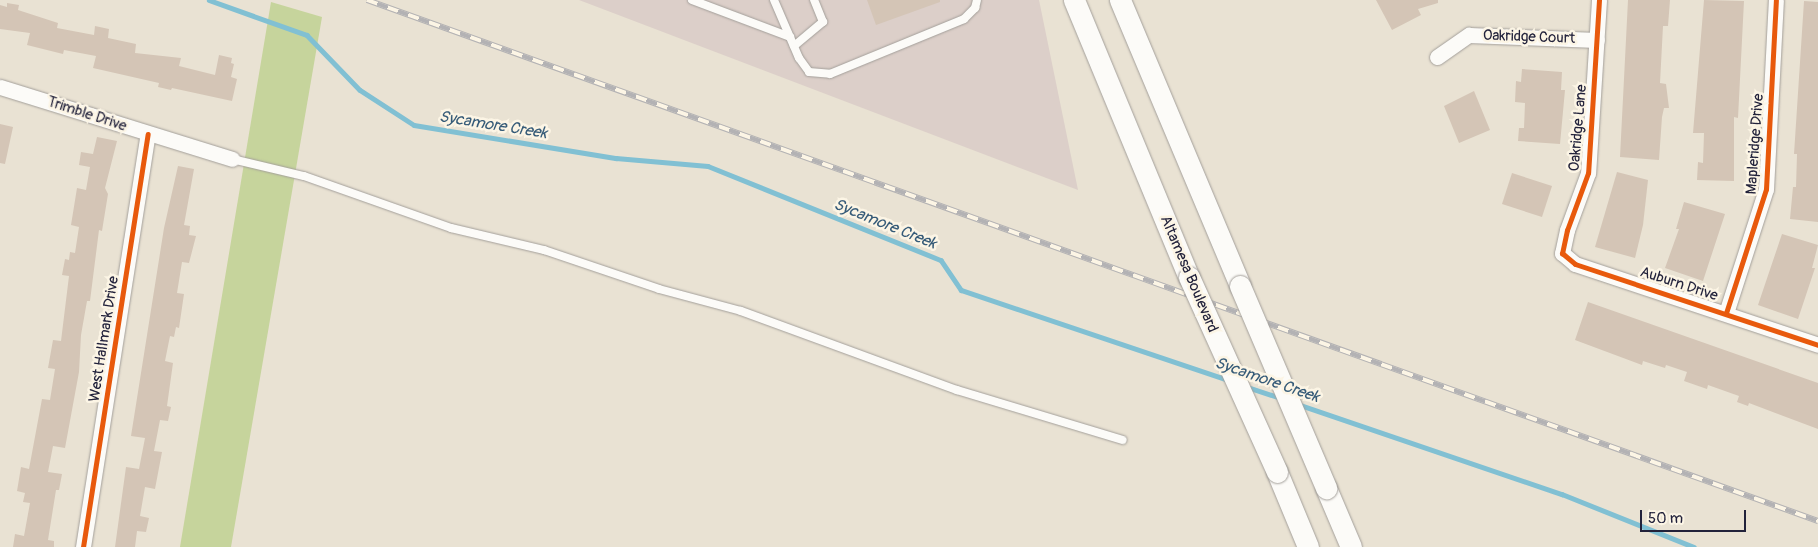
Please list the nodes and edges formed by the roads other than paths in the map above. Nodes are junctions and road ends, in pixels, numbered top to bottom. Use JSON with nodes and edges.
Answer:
{"nodes":[{"id":1,"x":692,"y":0,"type":"edge"},
{"id":2,"x":774,"y":0,"type":"edge"},
{"id":3,"x":814,"y":0,"type":"edge"},
{"id":4,"x":977,"y":0,"type":"edge"},
{"id":5,"x":1074,"y":0,"type":"edge"},
{"id":6,"x":1120,"y":0,"type":"edge"},
{"id":7,"x":1599,"y":0,"type":"edge"},
{"id":8,"x":1776,"y":0,"type":"edge"},
{"id":9,"x":790,"y":37,"type":"junction"},
{"id":10,"x":1597,"y":40,"type":"junction"},
{"id":11,"x":794,"y":46,"type":"junction"},
{"id":12,"x":1437,"y":57,"type":"dead end"},
{"id":13,"x":0,"y":87,"type":"edge"},
{"id":14,"x":148,"y":134,"type":"junction"},
{"id":15,"x":232,"y":159,"type":"joint"},
{"id":16,"x":1562,"y":253,"type":"joint"},
{"id":17,"x":1726,"y":313,"type":"junction"},
{"id":18,"x":1818,"y":345,"type":"edge"},
{"id":19,"x":1123,"y":440,"type":"dead end"},
{"id":20,"x":83,"y":547,"type":"edge"},
{"id":21,"x":1308,"y":547,"type":"edge"},
{"id":22,"x":1351,"y":547,"type":"edge"}],
"edges":[{"from":1,"to":9,"type":"lane"},
{"from":2,"to":9,"type":"lane"},
{"from":3,"to":11,"type":"lane"},
{"from":4,"to":11,"type":"lane"},
{"from":5,"to":21,"type":"main road","name":"Altamesa Boulevard","bridge":true},
{"from":6,"to":22,"type":"main road","bridge":true},
{"from":7,"to":10,"type":"street","name":"Oakridge Lane"},
{"from":8,"to":17,"type":"street","name":"Mapleridge Drive"},
{"from":9,"to":11,"type":"lane"},
{"from":10,"to":12,"type":"street","name":"Oakridge Court"},
{"from":10,"to":16,"type":"street","name":"Oakridge Lane"},
{"from":13,"to":14,"type":"street","name":"Trimble Drive"},
{"from":14,"to":15,"type":"street","name":"Trimble Drive"},
{"from":14,"to":20,"type":"street","name":"West Hallmark Drive"},
{"from":15,"to":19,"type":"lane"},
{"from":16,"to":17,"type":"street","name":"Auburn Drive"},
{"from":17,"to":18,"type":"street","name":"Auburn Drive"}]}
